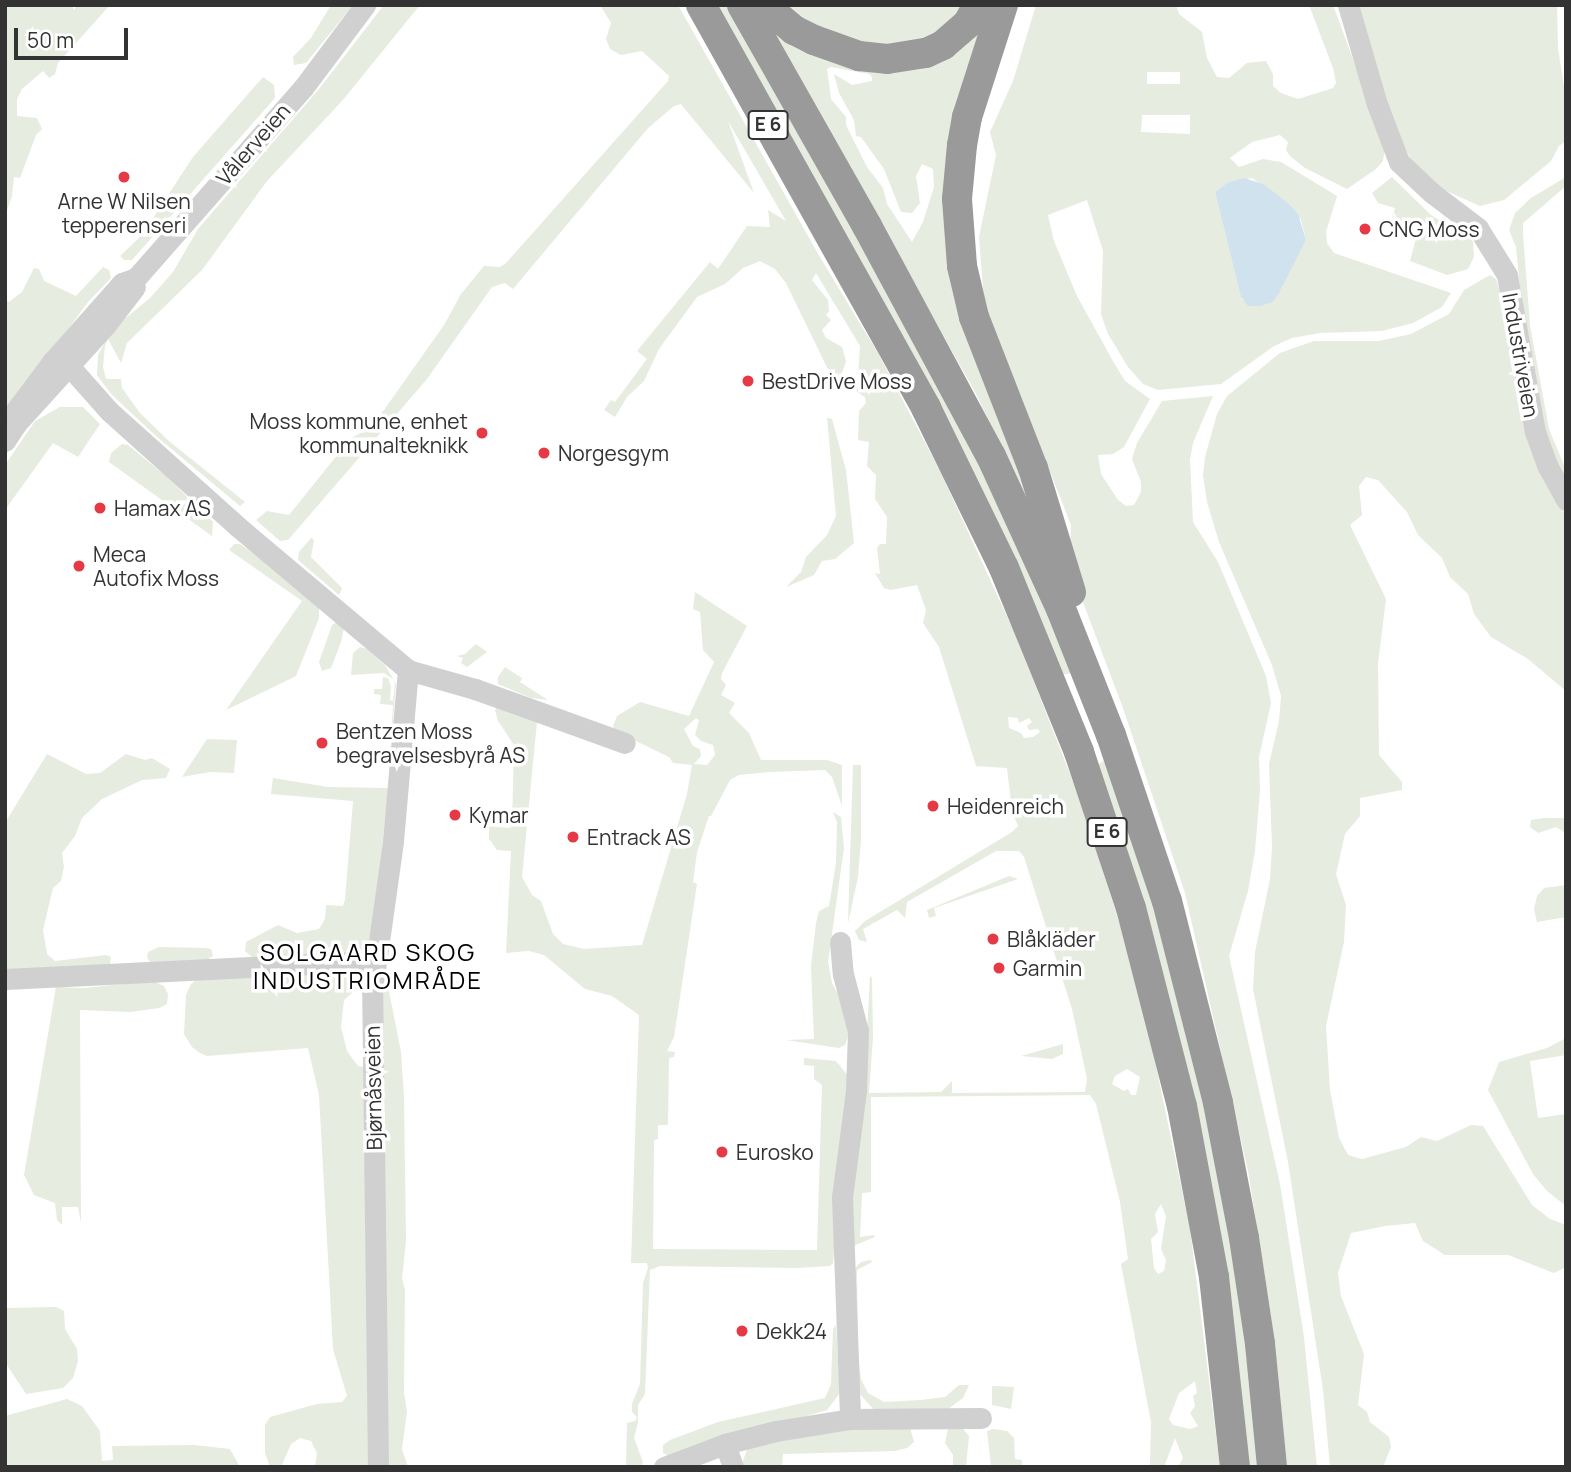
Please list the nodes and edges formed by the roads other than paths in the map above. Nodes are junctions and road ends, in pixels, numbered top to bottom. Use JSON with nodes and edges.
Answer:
{"nodes":[{"id":1,"x":365,"y":5,"type":"edge"},
{"id":2,"x":701,"y":5,"type":"edge"},
{"id":3,"x":742,"y":5,"type":"edge"},
{"id":4,"x":764,"y":5,"type":"edge"},
{"id":5,"x":978,"y":5,"type":"edge"},
{"id":6,"x":1003,"y":5,"type":"edge"},
{"id":7,"x":1349,"y":5,"type":"edge"},
{"id":8,"x":60,"y":369,"type":"junction"},
{"id":9,"x":11,"y":433,"type":"edge"},
{"id":10,"x":1566,"y":500,"type":"edge"},
{"id":11,"x":408,"y":670,"type":"junction"},
{"id":12,"x":1090,"y":678,"type":"junction"},
{"id":13,"x":625,"y":743,"type":"dead end"},
{"id":14,"x":840,"y":942,"type":"dead end"},
{"id":15,"x":375,"y":961,"type":"junction"},
{"id":16,"x":5,"y":979,"type":"edge"},
{"id":17,"x":981,"y":1418,"type":"dead end"},
{"id":18,"x":850,"y":1419,"type":"junction"},
{"id":19,"x":725,"y":1444,"type":"junction"},
{"id":20,"x":378,"y":1467,"type":"edge"},
{"id":21,"x":664,"y":1467,"type":"edge"},
{"id":22,"x":733,"y":1467,"type":"edge"},
{"id":23,"x":1235,"y":1467,"type":"edge"},
{"id":24,"x":1272,"y":1467,"type":"edge"}],
"edges":[{"from":1,"to":8,"type":"street","name":"Vålerveien"},
{"from":2,"to":23,"type":"highway","number":"E 6"},
{"from":3,"to":12,"type":"highway","number":"E 6"},
{"from":4,"to":5,"type":"highway"},
{"from":6,"to":12,"type":"highway","number":"E 6"},
{"from":7,"to":10,"type":"street","name":"Industriveien"},
{"from":8,"to":9,"type":"street","name":"Vålerveien"},
{"from":8,"to":11,"type":"street"},
{"from":11,"to":13,"type":"street"},
{"from":11,"to":15,"type":"street","name":"Bjørnåsveien"},
{"from":12,"to":24,"type":"highway","number":"E 6"},
{"from":14,"to":18,"type":"street"},
{"from":15,"to":16,"type":"street"},
{"from":15,"to":20,"type":"street","name":"Bjørnåsveien"},
{"from":17,"to":18,"type":"street"},
{"from":18,"to":19,"type":"street"},
{"from":19,"to":21,"type":"street"},
{"from":19,"to":22,"type":"street"}]}
